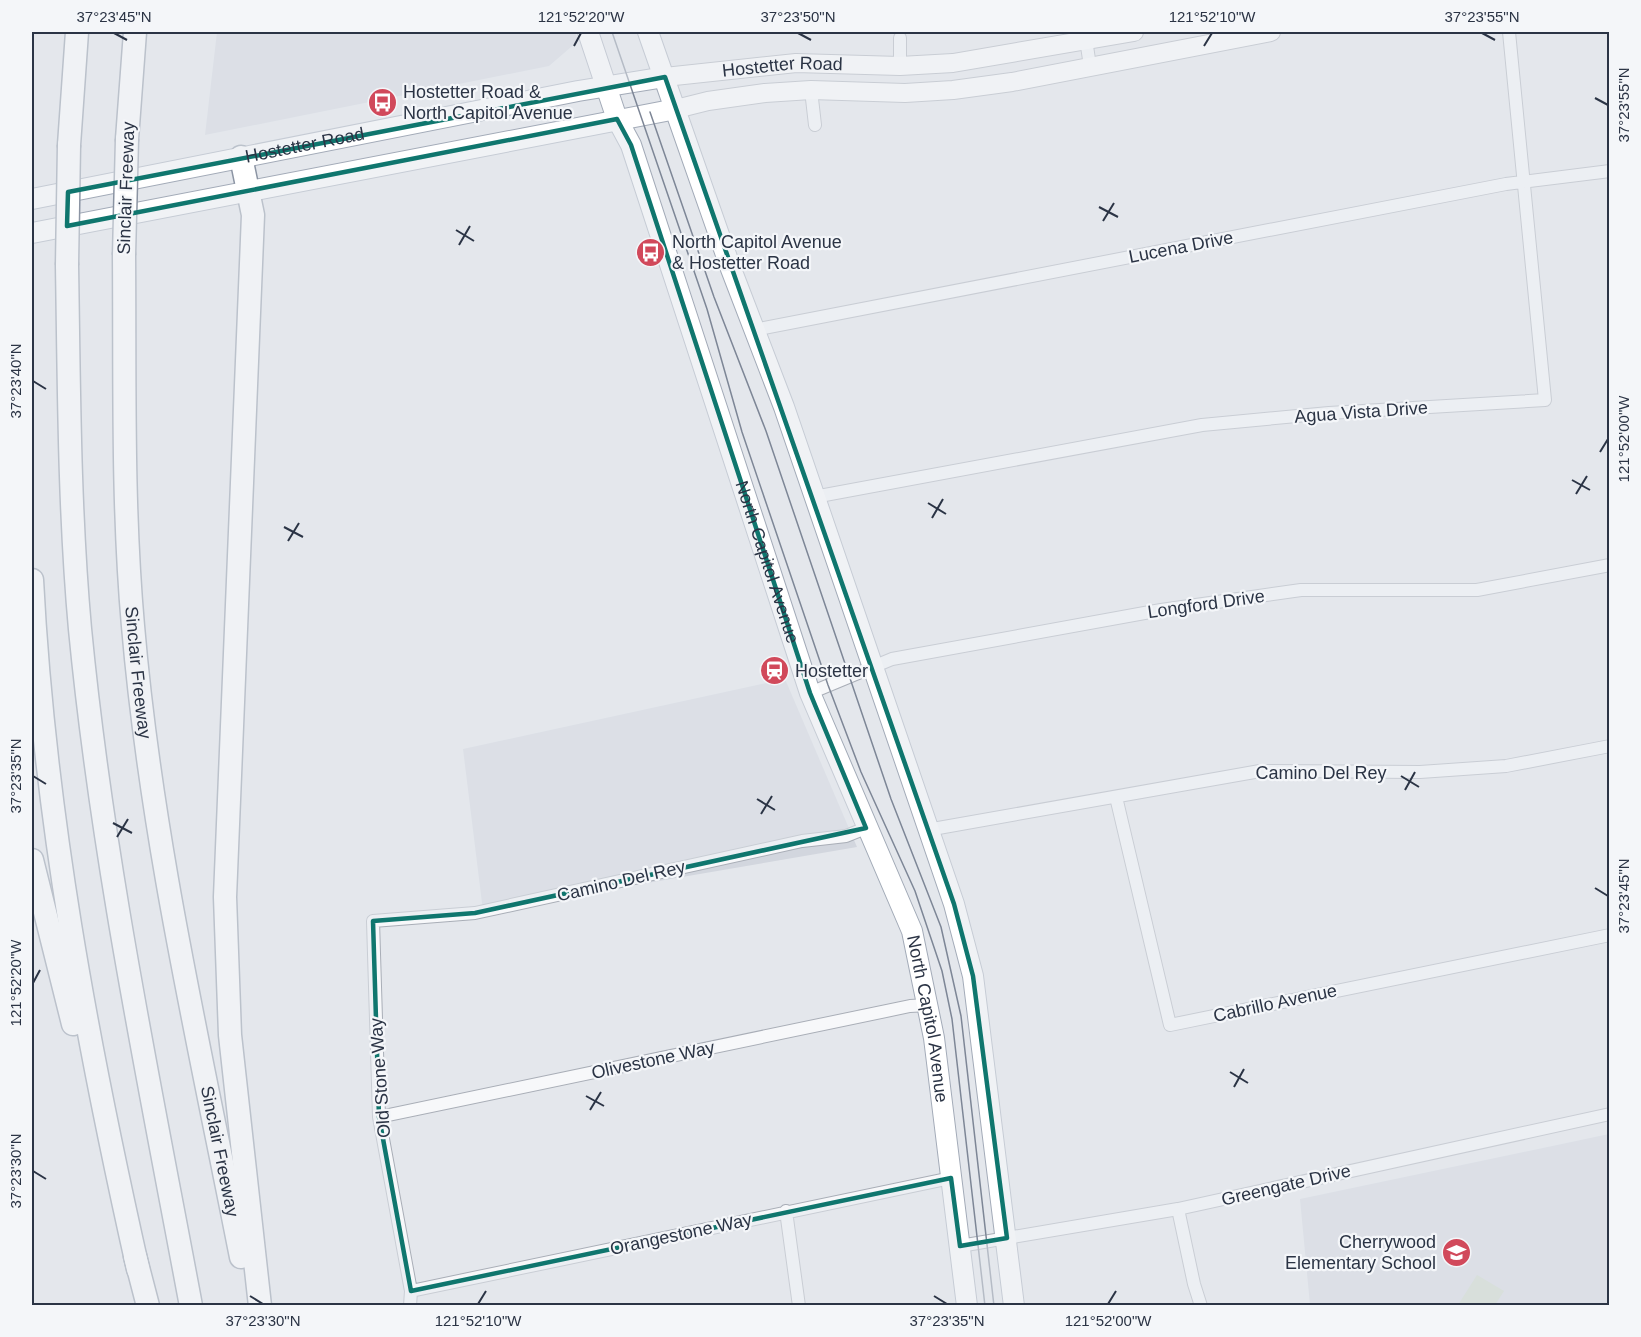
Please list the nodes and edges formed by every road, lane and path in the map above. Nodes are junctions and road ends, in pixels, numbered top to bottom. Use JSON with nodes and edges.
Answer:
{"nodes":[{"id":1,"x":77,"y":32,"type":"edge"},
{"id":2,"x":135,"y":32,"type":"edge"},
{"id":3,"x":588,"y":32,"type":"edge"},
{"id":4,"x":648,"y":32,"type":"edge"},
{"id":5,"x":1134,"y":32,"type":"edge"},
{"id":6,"x":1271,"y":32,"type":"edge"},
{"id":7,"x":1509,"y":32,"type":"edge"},
{"id":8,"x":1085,"y":36,"type":"edge"},
{"id":9,"x":900,"y":38,"type":"dead end"},
{"id":10,"x":900,"y":66,"type":"junction"},
{"id":11,"x":1090,"y":66,"type":"junction"},
{"id":12,"x":665,"y":76,"type":"junction"},
{"id":13,"x":607,"y":86,"type":"junction"},
{"id":14,"x":811,"y":90,"type":"junction"},
{"id":15,"x":676,"y":109,"type":"junction"},
{"id":16,"x":617,"y":119,"type":"junction"},
{"id":17,"x":815,"y":125,"type":"dead end"},
{"id":18,"x":241,"y":157,"type":"junction"},
{"id":19,"x":1610,"y":171,"type":"edge"},
{"id":20,"x":1525,"y":180,"type":"junction"},
{"id":21,"x":250,"y":190,"type":"junction"},
{"id":22,"x":32,"y":199,"type":"edge"},
{"id":23,"x":32,"y":233,"type":"edge"},
{"id":24,"x":754,"y":330,"type":"junction"},
{"id":25,"x":814,"y":497,"type":"junction"},
{"id":26,"x":1610,"y":565,"type":"edge"},
{"id":27,"x":32,"y":580,"type":"edge"},
{"id":28,"x":871,"y":667,"type":"junction"},
{"id":29,"x":810,"y":693,"type":"junction"},
{"id":30,"x":1610,"y":746,"type":"edge"},
{"id":31,"x":1116,"y":797,"type":"junction"},
{"id":32,"x":866,"y":828,"type":"junction"},
{"id":33,"x":927,"y":830,"type":"junction"},
{"id":34,"x":32,"y":860,"type":"edge"},
{"id":35,"x":373,"y":921,"type":"joint"},
{"id":36,"x":1610,"y":935,"type":"edge"},
{"id":37,"x":928,"y":1005,"type":"junction"},
{"id":38,"x":1610,"y":1113,"type":"edge"},
{"id":39,"x":379,"y":1117,"type":"junction"},
{"id":40,"x":951,"y":1178,"type":"junction"},
{"id":41,"x":1178,"y":1209,"type":"junction"},
{"id":42,"x":786,"y":1211,"type":"junction"},
{"id":43,"x":1007,"y":1238,"type":"junction"},
{"id":44,"x":960,"y":1246,"type":"junction"},
{"id":45,"x":138,"y":1269,"type":"junction"},
{"id":46,"x":411,"y":1291,"type":"junction"},
{"id":47,"x":148,"y":1305,"type":"edge"},
{"id":48,"x":191,"y":1305,"type":"edge"},
{"id":49,"x":250,"y":1305,"type":"edge"},
{"id":50,"x":260,"y":1305,"type":"edge"},
{"id":51,"x":410,"y":1305,"type":"edge"},
{"id":52,"x":800,"y":1305,"type":"edge"},
{"id":53,"x":966,"y":1305,"type":"edge"},
{"id":54,"x":1014,"y":1305,"type":"edge"},
{"id":55,"x":1201,"y":1305,"type":"edge"}],
"edges":[{"from":1,"to":48,"type":"highway","bridge":true},
{"from":2,"to":49,"type":"highway","name":"Sinclair Freeway","bridge":true},
{"from":3,"to":13,"type":"main road","name":"North Capitol Avenue"},
{"from":4,"to":12,"type":"main road"},
{"from":5,"to":8,"type":"main road","name":"Hostetter Road"},
{"from":6,"to":11,"type":"main road","name":"Hostetter Road"},
{"from":7,"to":20,"type":"street","name":"Agua Vista Drive"},
{"from":8,"to":10,"type":"main road","name":"Hostetter Road"},
{"from":8,"to":11,"type":"street"},
{"from":9,"to":10,"type":"street"},
{"from":10,"to":12,"type":"main road","name":"Hostetter Road"},
{"from":11,"to":14,"type":"main road","name":"Hostetter Road"},
{"from":12,"to":13,"type":"main road","name":"Hostetter Road"},
{"from":12,"to":15,"type":"main road"},
{"from":13,"to":16,"type":"main road","name":"North Capitol Avenue"},
{"from":13,"to":18,"type":"main road","name":"Hostetter Road"},
{"from":14,"to":15,"type":"main road","name":"Hostetter Road"},
{"from":14,"to":17,"type":"street","name":"Hostetter Road"},
{"from":15,"to":16,"type":"main road","name":"Hostetter Road"},
{"from":15,"to":24,"type":"main road"},
{"from":16,"to":21,"type":"main road","name":"Hostetter Road"},
{"from":16,"to":29,"type":"main road","name":"North Capitol Avenue"},
{"from":18,"to":21,"type":"highway"},
{"from":18,"to":22,"type":"main road","name":"Hostetter Road"},
{"from":19,"to":20,"type":"street","name":"Lucena Drive"},
{"from":20,"to":24,"type":"street","name":"Lucena Drive"},
{"from":20,"to":25,"type":"street","name":"Agua Vista Drive"},
{"from":21,"to":23,"type":"main road","name":"Hostetter Road"},
{"from":21,"to":50,"type":"highway"},
{"from":24,"to":25,"type":"main road"},
{"from":25,"to":28,"type":"main road"},
{"from":26,"to":28,"type":"street","name":"Longford Drive"},
{"from":27,"to":45,"type":"highway"},
{"from":28,"to":29,"type":"street","name":"Longford Drive"},
{"from":28,"to":33,"type":"main road"},
{"from":29,"to":32,"type":"main road","name":"North Capitol Avenue"},
{"from":30,"to":31,"type":"street","name":"Camino Del Rey"},
{"from":31,"to":33,"type":"street","name":"Camino Del Rey"},
{"from":31,"to":36,"type":"street","name":"Cabrillo Avenue"},
{"from":32,"to":35,"type":"street","name":"Camino Del Rey"},
{"from":32,"to":37,"type":"main road","name":"North Capitol Avenue"},
{"from":33,"to":43,"type":"main road"},
{"from":34,"to":45,"type":"highway"},
{"from":35,"to":39,"type":"street","name":"Old Stone Way"},
{"from":37,"to":39,"type":"street","name":"Olivestone Way"},
{"from":37,"to":40,"type":"main road","name":"North Capitol Avenue"},
{"from":38,"to":41,"type":"street","name":"Greengate Drive"},
{"from":39,"to":46,"type":"street","name":"Old Stone Way"},
{"from":40,"to":42,"type":"street","name":"Orangestone Way"},
{"from":40,"to":44,"type":"main road","name":"North Capitol Avenue"},
{"from":41,"to":43,"type":"street","name":"Greengate Drive"},
{"from":41,"to":55,"type":"street"},
{"from":42,"to":46,"type":"street","name":"Orangestone Way"},
{"from":42,"to":52,"type":"street"},
{"from":43,"to":44,"type":"street","name":"Greengate Drive"},
{"from":43,"to":54,"type":"main road"},
{"from":44,"to":53,"type":"main road","name":"North Capitol Avenue"},
{"from":45,"to":47,"type":"highway"},
{"from":46,"to":51,"type":"street","name":"Old Stone Way"}]}
